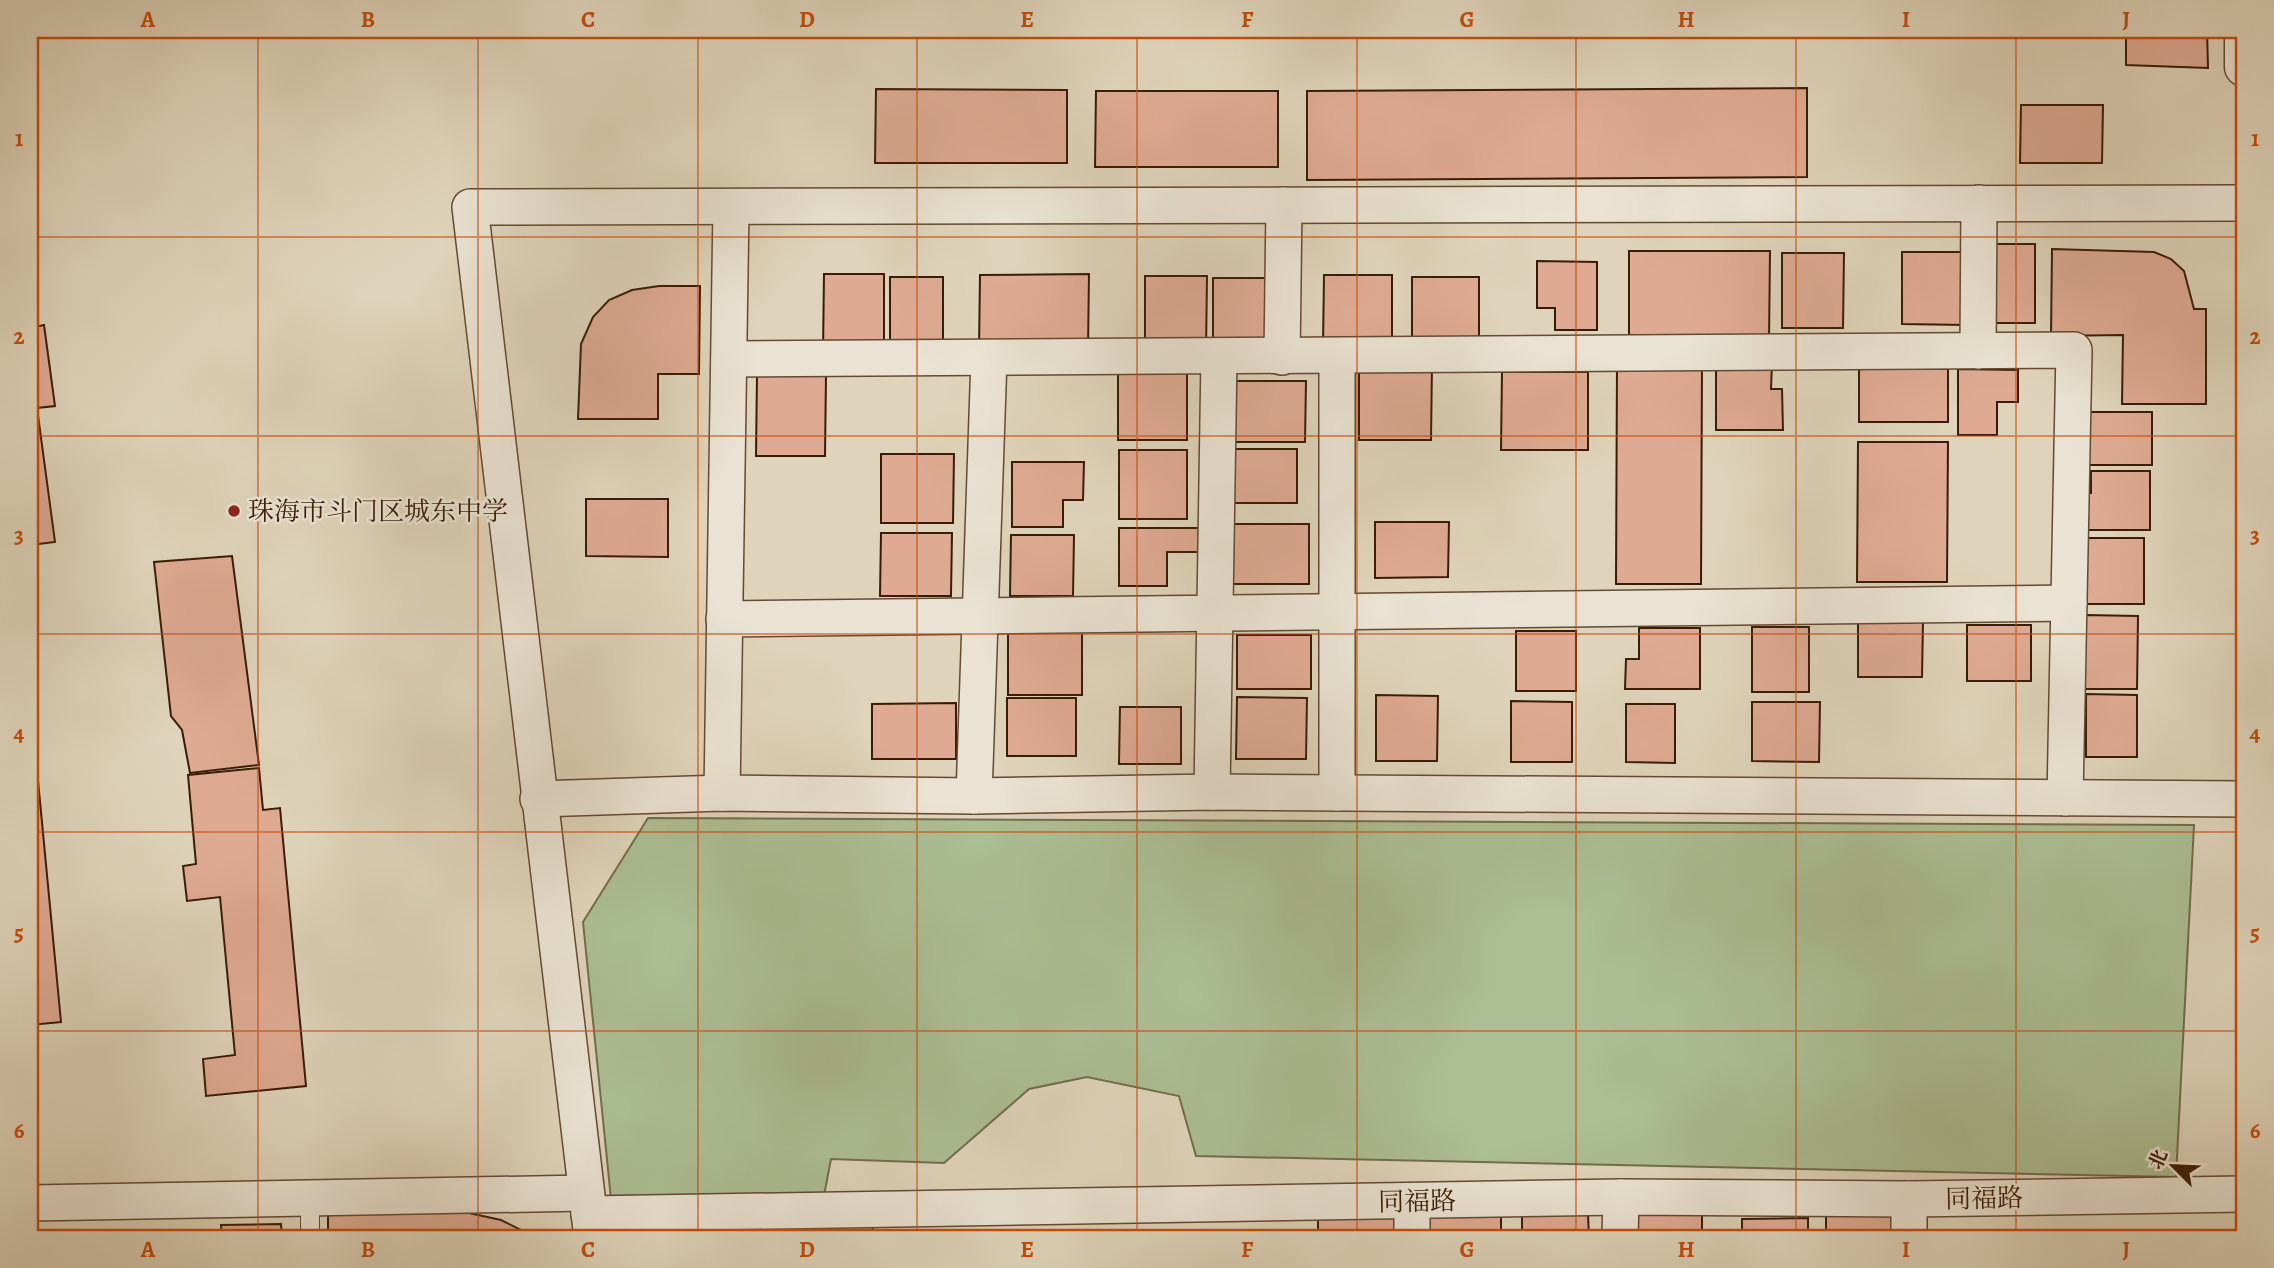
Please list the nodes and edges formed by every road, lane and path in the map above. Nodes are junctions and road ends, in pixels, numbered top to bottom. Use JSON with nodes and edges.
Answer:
{"nodes":[{"id":1,"x":2244,"y":30,"type":"edge"},
{"id":2,"x":2244,"y":67,"type":"edge"},
{"id":3,"x":1979,"y":203,"type":"junction"},
{"id":4,"x":2244,"y":203,"type":"edge"},
{"id":5,"x":1284,"y":205,"type":"junction"},
{"id":6,"x":731,"y":207,"type":"junction"},
{"id":7,"x":1978,"y":351,"type":"junction"},
{"id":8,"x":1219,"y":357,"type":"junction"},
{"id":9,"x":1282,"y":357,"type":"junction"},
{"id":10,"x":1337,"y":357,"type":"junction"},
{"id":11,"x":989,"y":358,"type":"junction"},
{"id":12,"x":729,"y":359,"type":"junction"},
{"id":13,"x":2069,"y":603,"type":"junction"},
{"id":14,"x":1337,"y":612,"type":"junction"},
{"id":15,"x":1215,"y":613,"type":"junction"},
{"id":16,"x":981,"y":616,"type":"junction"},
{"id":17,"x":724,"y":619,"type":"junction"},
{"id":18,"x":1212,"y":792,"type":"junction"},
{"id":19,"x":722,"y":793,"type":"junction"},
{"id":20,"x":1337,"y":793,"type":"junction"},
{"id":21,"x":974,"y":796,"type":"junction"},
{"id":22,"x":2065,"y":798,"type":"junction"},
{"id":23,"x":538,"y":799,"type":"junction"},
{"id":24,"x":2244,"y":799,"type":"edge"},
{"id":25,"x":2244,"y":1194,"type":"edge"},
{"id":26,"x":1620,"y":1197,"type":"junction"},
{"id":27,"x":310,"y":1198,"type":"junction"},
{"id":28,"x":1909,"y":1199,"type":"junction"},
{"id":29,"x":1412,"y":1201,"type":"junction"},
{"id":30,"x":30,"y":1203,"type":"edge"},
{"id":31,"x":589,"y":1215,"type":"edge"},
{"id":32,"x":895,"y":1224,"type":"edge"},
{"id":33,"x":310,"y":1238,"type":"edge"},
{"id":34,"x":1412,"y":1238,"type":"edge"},
{"id":35,"x":1620,"y":1238,"type":"edge"},
{"id":36,"x":1909,"y":1238,"type":"edge"}],
"edges":[{"from":1,"to":2,"type":"street"},
{"from":3,"to":4,"type":"street"},
{"from":3,"to":5,"type":"street"},
{"from":3,"to":7,"type":"street"},
{"from":5,"to":6,"type":"street"},
{"from":5,"to":9,"type":"street"},
{"from":6,"to":12,"type":"street"},
{"from":6,"to":23,"type":"street"},
{"from":7,"to":10,"type":"street"},
{"from":7,"to":13,"type":"street"},
{"from":8,"to":9,"type":"street"},
{"from":8,"to":11,"type":"street"},
{"from":8,"to":15,"type":"street"},
{"from":9,"to":10,"type":"street"},
{"from":10,"to":14,"type":"street"},
{"from":11,"to":12,"type":"street"},
{"from":11,"to":16,"type":"street"},
{"from":12,"to":17,"type":"street"},
{"from":13,"to":14,"type":"street"},
{"from":13,"to":22,"type":"street"},
{"from":14,"to":15,"type":"street"},
{"from":14,"to":20,"type":"street"},
{"from":15,"to":16,"type":"street"},
{"from":15,"to":18,"type":"street"},
{"from":16,"to":17,"type":"street"},
{"from":16,"to":21,"type":"street"},
{"from":17,"to":19,"type":"street"},
{"from":18,"to":20,"type":"street"},
{"from":18,"to":21,"type":"street"},
{"from":19,"to":21,"type":"street"},
{"from":19,"to":23,"type":"street"},
{"from":20,"to":22,"type":"street"},
{"from":22,"to":24,"type":"street"},
{"from":23,"to":31,"type":"street"},
{"from":25,"to":28,"type":"street","name":"同福路"},
{"from":26,"to":28,"type":"street","name":"同福路"},
{"from":26,"to":29,"type":"street","name":"同福路"},
{"from":26,"to":35,"type":"street"},
{"from":27,"to":30,"type":"street","name":"同福路"},
{"from":27,"to":31,"type":"street","name":"同福路"},
{"from":27,"to":33,"type":"lane"},
{"from":28,"to":36,"type":"street"},
{"from":29,"to":32,"type":"street","name":"同福路"},
{"from":29,"to":34,"type":"street"},
{"from":31,"to":32,"type":"street","name":"同福路"}]}
